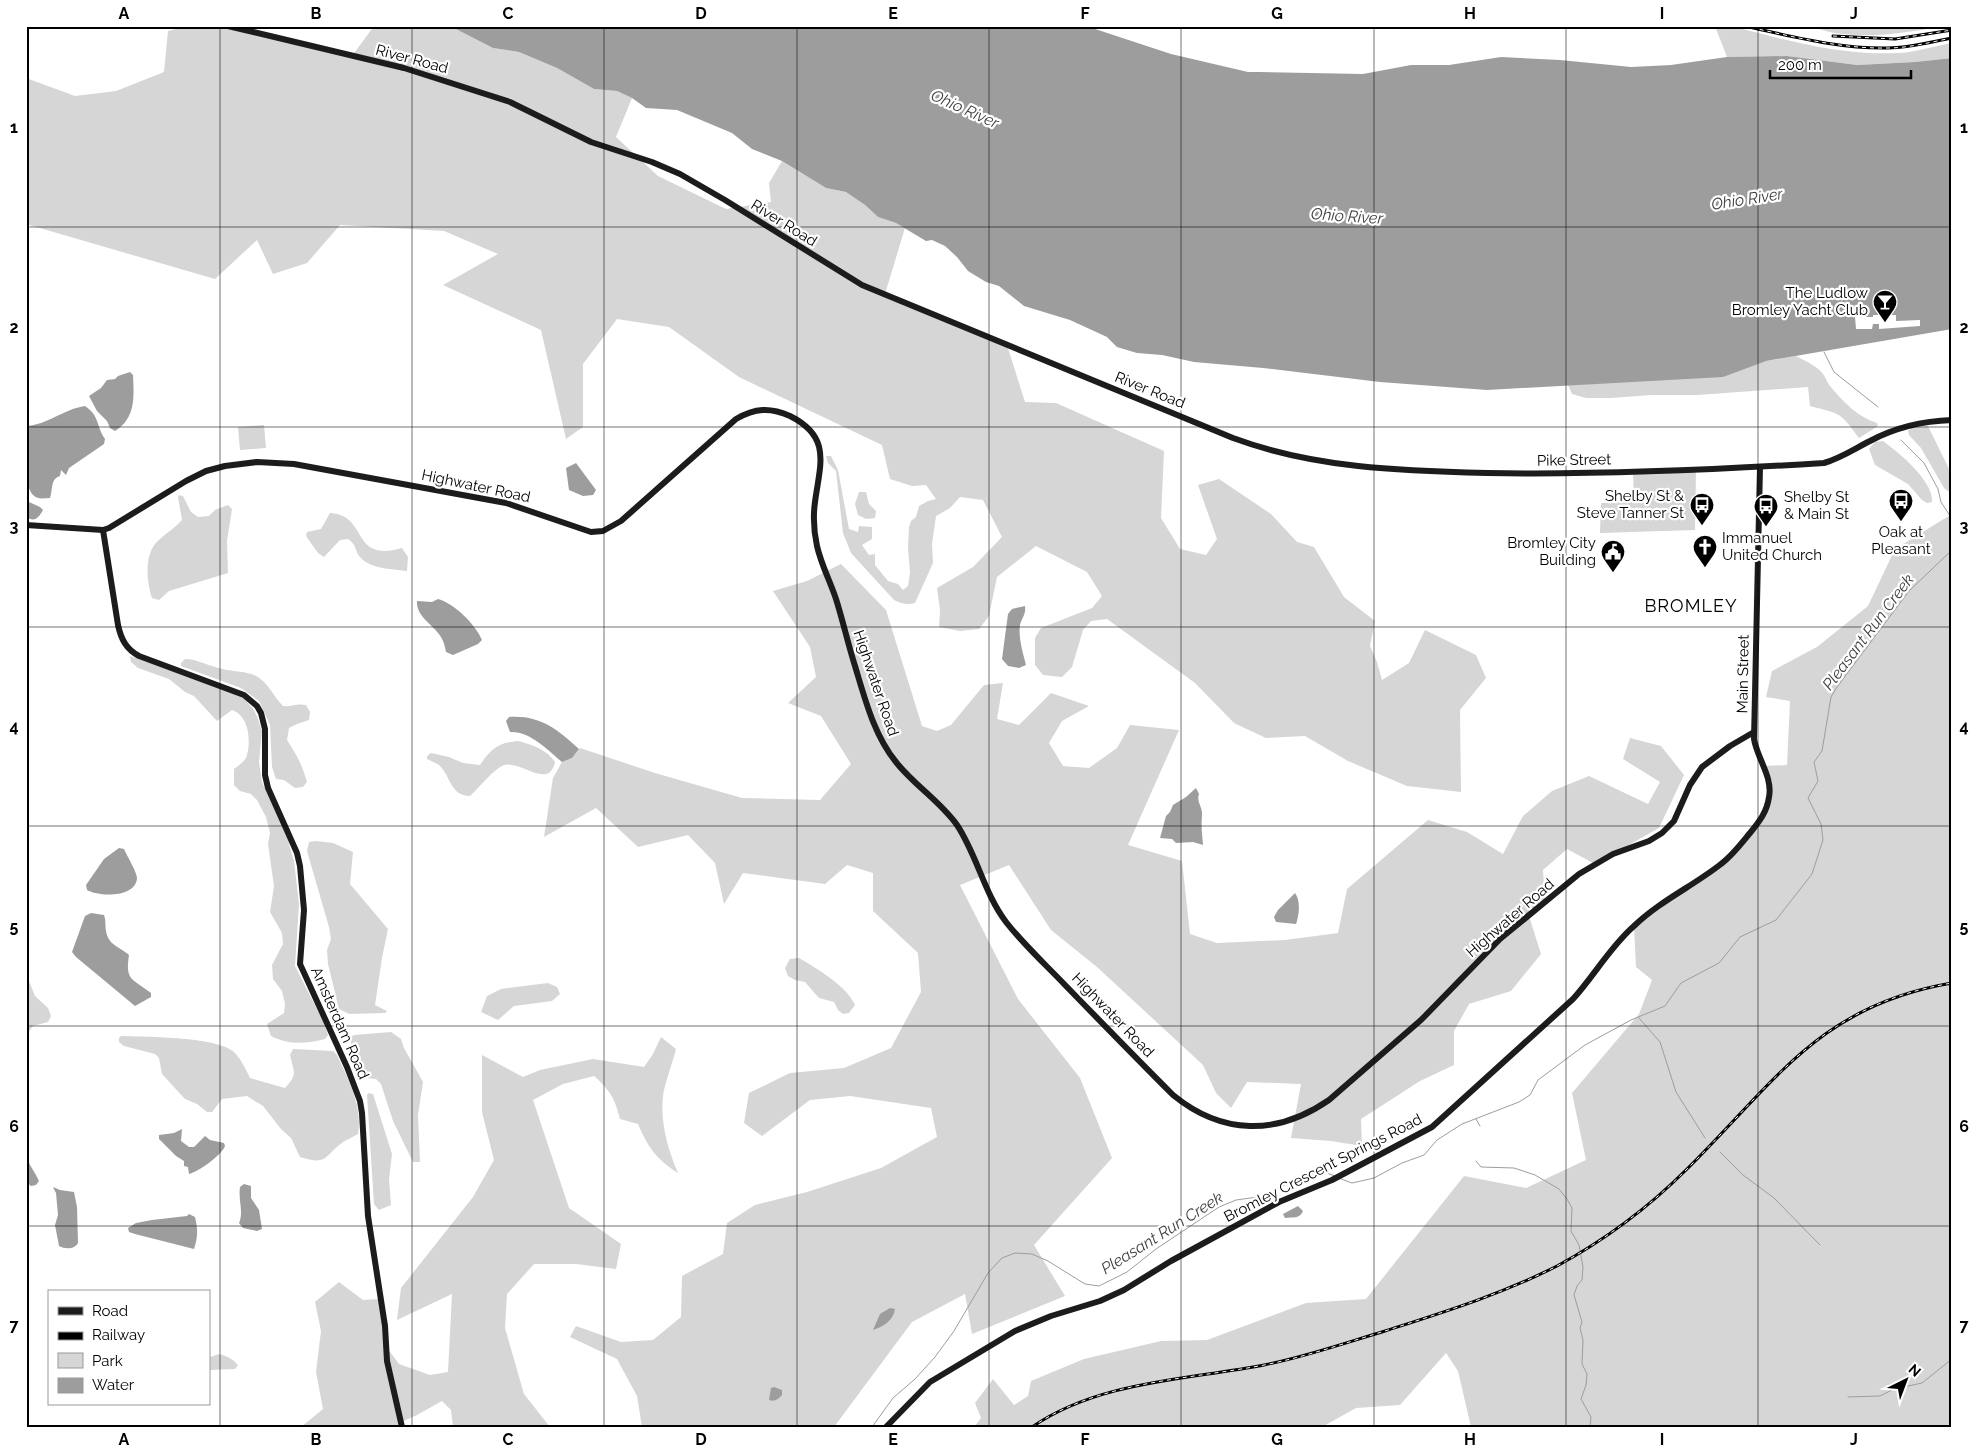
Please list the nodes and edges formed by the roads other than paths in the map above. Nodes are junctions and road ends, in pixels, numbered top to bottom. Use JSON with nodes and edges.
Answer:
{"nodes":[{"id":1,"x":228,"y":26,"type":"edge"},
{"id":2,"x":1952,"y":420,"type":"edge"},
{"id":3,"x":1321,"y":460,"type":"joint"},
{"id":4,"x":1760,"y":467,"type":"junction"},
{"id":5,"x":26,"y":526,"type":"edge"},
{"id":6,"x":103,"y":530,"type":"junction"},
{"id":7,"x":1754,"y":732,"type":"junction"},
{"id":8,"x":402,"y":1427,"type":"edge"},
{"id":9,"x":886,"y":1427,"type":"edge"}],
"edges":[{"from":1,"to":3,"type":"street","name":"River Road"},
{"from":2,"to":4,"type":"street","name":"Pike Street"},
{"from":3,"to":4,"type":"street","name":"Pike Street"},
{"from":4,"to":7,"type":"street","name":"Main Street"},
{"from":5,"to":6,"type":"street"},
{"from":6,"to":7,"type":"street","name":"Highwater Road"},
{"from":6,"to":8,"type":"street","name":"Amsterdam Road"},
{"from":7,"to":9,"type":"street","name":"Bromley Crescent Springs Road"}]}
